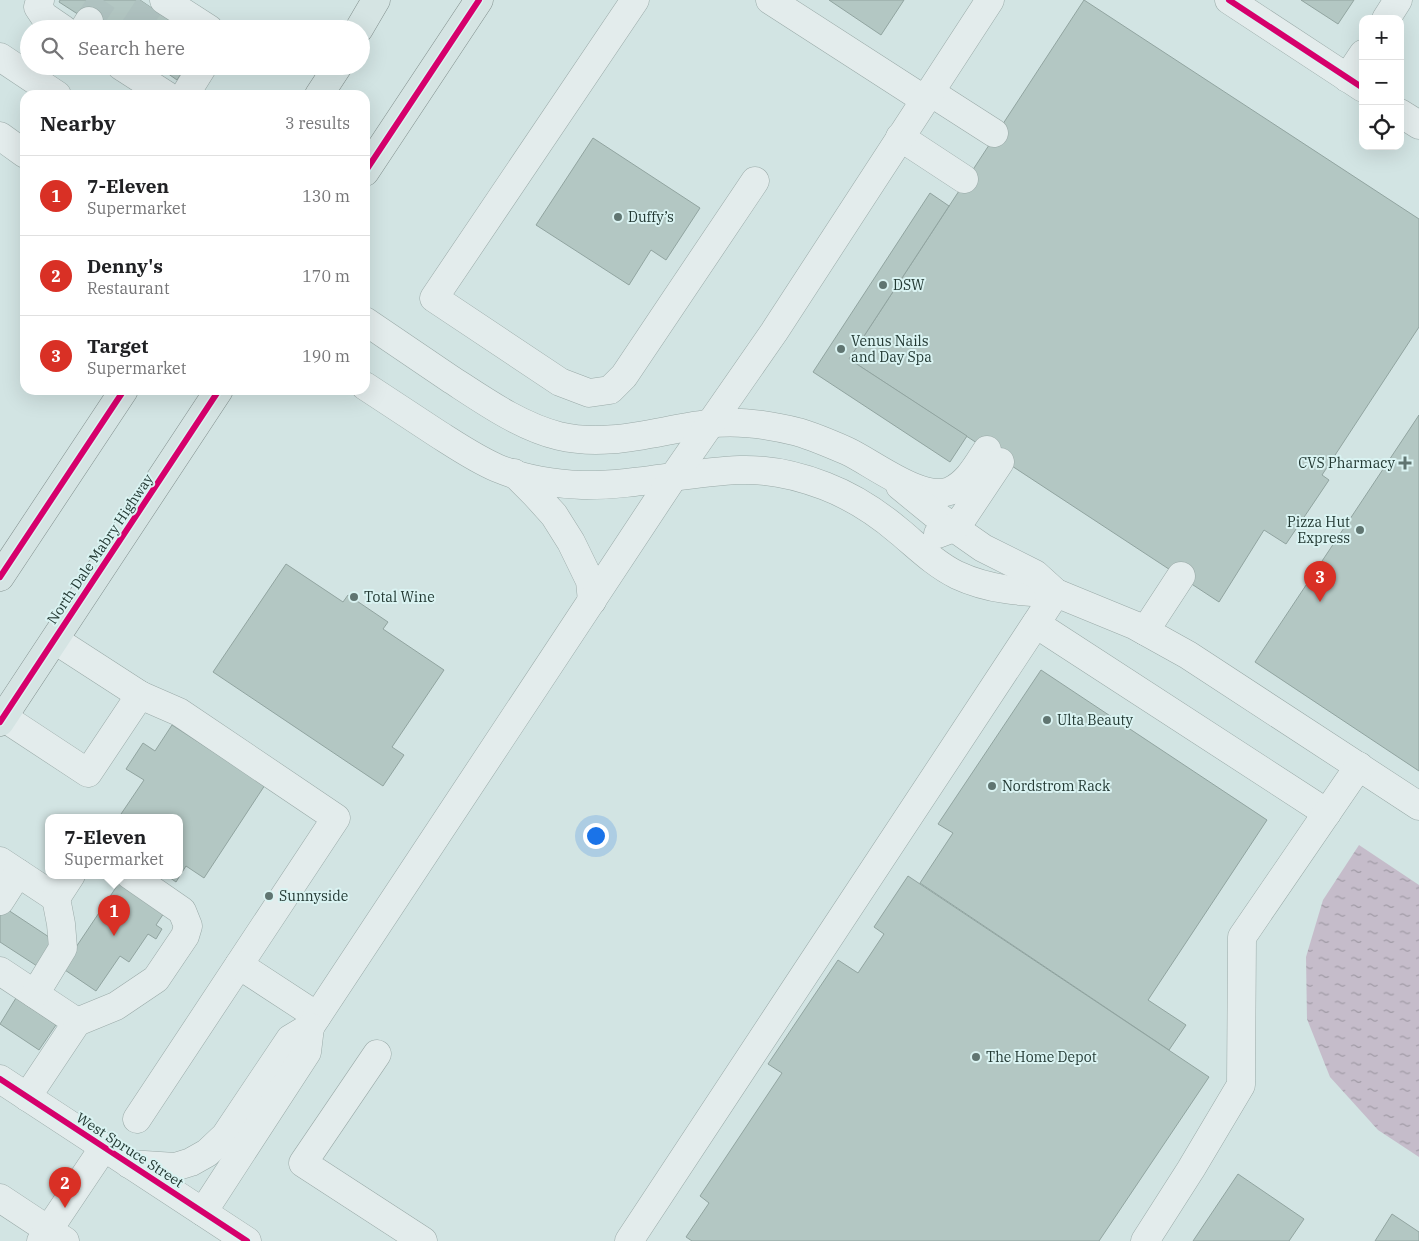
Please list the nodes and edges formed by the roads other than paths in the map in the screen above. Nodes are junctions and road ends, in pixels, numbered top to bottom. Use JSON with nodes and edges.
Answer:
{"nodes":[{"id":1,"x":40,"y":0,"type":"edge"},
{"id":2,"x":376,"y":0,"type":"edge"},
{"id":3,"x":479,"y":0,"type":"edge"},
{"id":4,"x":635,"y":0,"type":"edge"},
{"id":5,"x":770,"y":0,"type":"edge"},
{"id":6,"x":990,"y":0,"type":"edge"},
{"id":7,"x":1229,"y":0,"type":"edge"},
{"id":8,"x":1398,"y":0,"type":"edge"},
{"id":9,"x":156,"y":2,"type":"edge"},
{"id":10,"x":1389,"y":15,"type":"edge"},
{"id":11,"x":50,"y":20,"type":"edge"},
{"id":12,"x":187,"y":20,"type":"edge"},
{"id":13,"x":365,"y":20,"type":"edge"},
{"id":14,"x":0,"y":58,"type":"edge"},
{"id":15,"x":1361,"y":60,"type":"edge"},
{"id":16,"x":20,"y":71,"type":"edge"},
{"id":17,"x":26,"y":75,"type":"edge"},
{"id":18,"x":141,"y":75,"type":"edge"},
{"id":19,"x":197,"y":75,"type":"edge"},
{"id":20,"x":332,"y":75,"type":"edge"},
{"id":21,"x":157,"y":82,"type":"edge"},
{"id":22,"x":1355,"y":83,"type":"edge"},
{"id":23,"x":49,"y":90,"type":"edge"},
{"id":24,"x":187,"y":90,"type":"edge"},
{"id":25,"x":322,"y":90,"type":"edge"},
{"id":26,"x":928,"y":96,"type":"junction"},
{"id":27,"x":1404,"y":116,"type":"edge"},
{"id":28,"x":1419,"y":125,"type":"edge"},
{"id":29,"x":994,"y":133,"type":"dead end"},
{"id":30,"x":0,"y":136,"type":"edge"},
{"id":31,"x":900,"y":137,"type":"junction"},
{"id":32,"x":20,"y":150,"type":"edge"},
{"id":33,"x":370,"y":164,"type":"edge"},
{"id":34,"x":964,"y":178,"type":"dead end"},
{"id":35,"x":755,"y":181,"type":"dead end"},
{"id":36,"x":370,"y":324,"type":"edge"},
{"id":37,"x":370,"y":389,"type":"edge"},
{"id":38,"x":121,"y":395,"type":"edge"},
{"id":39,"x":217,"y":395,"type":"edge"},
{"id":40,"x":710,"y":423,"type":"junction"},
{"id":41,"x":514,"y":473,"type":"junction"},
{"id":42,"x":888,"y":475,"type":"junction"},
{"id":43,"x":674,"y":476,"type":"junction"},
{"id":44,"x":954,"y":528,"type":"junction"},
{"id":45,"x":898,"y":530,"type":"junction"},
{"id":46,"x":1181,"y":576,"type":"dead end"},
{"id":47,"x":0,"y":577,"type":"edge"},
{"id":48,"x":1056,"y":593,"type":"junction"},
{"id":49,"x":592,"y":601,"type":"junction"},
{"id":50,"x":1036,"y":624,"type":"junction"},
{"id":51,"x":1145,"y":631,"type":"junction"},
{"id":52,"x":55,"y":640,"type":"junction"},
{"id":53,"x":140,"y":695,"type":"junction"},
{"id":54,"x":2,"y":719,"type":"edge"},
{"id":55,"x":1359,"y":766,"type":"junction"},
{"id":56,"x":1419,"y":806,"type":"edge"},
{"id":57,"x":1328,"y":813,"type":"junction"},
{"id":58,"x":9,"y":867,"type":"edge"},
{"id":59,"x":68,"y":879,"type":"edge"},
{"id":60,"x":136,"y":879,"type":"edge"},
{"id":61,"x":56,"y":898,"type":"junction"},
{"id":62,"x":0,"y":901,"type":"edge"},
{"id":63,"x":239,"y":965,"type":"junction"},
{"id":64,"x":2,"y":978,"type":"edge"},
{"id":65,"x":35,"y":994,"type":"junction"},
{"id":66,"x":314,"y":1021,"type":"junction"},
{"id":67,"x":77,"y":1022,"type":"junction"},
{"id":68,"x":377,"y":1054,"type":"dead end"},
{"id":69,"x":0,"y":1079,"type":"edge"},
{"id":70,"x":28,"y":1097,"type":"junction"},
{"id":71,"x":137,"y":1119,"type":"dead end"},
{"id":72,"x":104,"y":1147,"type":"junction"},
{"id":73,"x":129,"y":1164,"type":"junction"},
{"id":74,"x":0,"y":1198,"type":"edge"},
{"id":75,"x":203,"y":1212,"type":"junction"},
{"id":76,"x":52,"y":1237,"type":"edge"},
{"id":77,"x":247,"y":1241,"type":"edge"},
{"id":78,"x":423,"y":1241,"type":"edge"},
{"id":79,"x":628,"y":1241,"type":"edge"},
{"id":80,"x":1145,"y":1241,"type":"edge"}],
"edges":[{"from":1,"to":11,"type":"street"},
{"from":2,"to":13,"type":"main road"},
{"from":3,"to":33,"type":"main road"},
{"from":4,"to":35,"type":"street"},
{"from":5,"to":26,"type":"street"},
{"from":6,"to":26,"type":"street"},
{"from":7,"to":22,"type":"street"},
{"from":8,"to":10,"type":"street"},
{"from":9,"to":12,"type":"street"},
{"from":14,"to":16,"type":"street"},
{"from":15,"to":22,"type":"street"},
{"from":17,"to":23,"type":"street"},
{"from":18,"to":21,"type":"street"},
{"from":19,"to":24,"type":"street"},
{"from":20,"to":25,"type":"main road"},
{"from":26,"to":29,"type":"street"},
{"from":26,"to":31,"type":"street"},
{"from":27,"to":28,"type":"street"},
{"from":30,"to":32,"type":"street"},
{"from":31,"to":34,"type":"street"},
{"from":31,"to":40,"type":"street"},
{"from":36,"to":40,"type":"street"},
{"from":37,"to":41,"type":"street"},
{"from":38,"to":47,"type":"main road"},
{"from":39,"to":52,"type":"main road","name":"North Dale Mabry Highway"},
{"from":40,"to":42,"type":"street"},
{"from":40,"to":43,"type":"street"},
{"from":41,"to":43,"type":"street"},
{"from":41,"to":49,"type":"street"},
{"from":42,"to":44,"type":"street"},
{"from":42,"to":44,"type":"street"},
{"from":43,"to":45,"type":"street"},
{"from":43,"to":49,"type":"street"},
{"from":44,"to":45,"type":"street"},
{"from":44,"to":48,"type":"street"},
{"from":45,"to":48,"type":"street"},
{"from":46,"to":51,"type":"street"},
{"from":48,"to":50,"type":"street"},
{"from":48,"to":51,"type":"street"},
{"from":49,"to":66,"type":"street"},
{"from":50,"to":57,"type":"street"},
{"from":50,"to":79,"type":"street"},
{"from":51,"to":55,"type":"street"},
{"from":52,"to":53,"type":"street"},
{"from":52,"to":54,"type":"main road","name":"North Dale Mabry Highway"},
{"from":53,"to":54,"type":"street"},
{"from":53,"to":63,"type":"street"},
{"from":55,"to":56,"type":"street"},
{"from":55,"to":57,"type":"street"},
{"from":57,"to":80,"type":"street"},
{"from":58,"to":61,"type":"street"},
{"from":58,"to":62,"type":"street"},
{"from":59,"to":61,"type":"street"},
{"from":60,"to":67,"type":"street"},
{"from":61,"to":65,"type":"street"},
{"from":63,"to":66,"type":"street"},
{"from":63,"to":71,"type":"street"},
{"from":64,"to":65,"type":"street"},
{"from":65,"to":67,"type":"street"},
{"from":66,"to":73,"type":"street"},
{"from":66,"to":75,"type":"street"},
{"from":67,"to":70,"type":"street"},
{"from":68,"to":78,"type":"street"},
{"from":69,"to":70,"type":"street","name":"West Spruce Street"},
{"from":70,"to":72,"type":"street","name":"West Spruce Street"},
{"from":72,"to":73,"type":"street","name":"West Spruce Street"},
{"from":72,"to":76,"type":"street"},
{"from":73,"to":75,"type":"street","name":"West Spruce Street"},
{"from":74,"to":76,"type":"street"},
{"from":75,"to":77,"type":"street","name":"West Spruce Street"}]}
